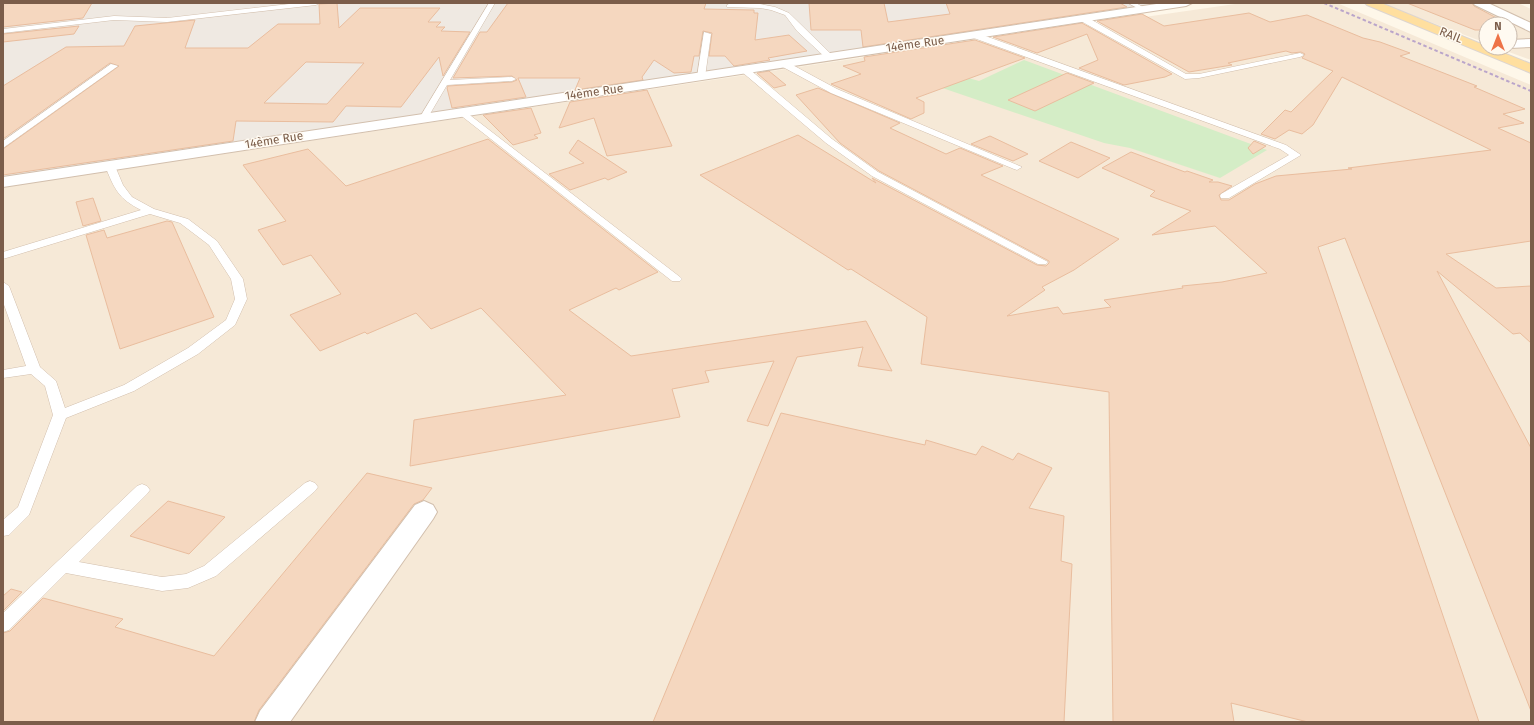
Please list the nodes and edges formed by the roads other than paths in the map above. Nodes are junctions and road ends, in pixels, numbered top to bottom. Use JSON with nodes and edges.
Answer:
{"nodes":[{"id":1,"x":316,"y":3,"type":"edge"},
{"id":2,"x":492,"y":3,"type":"edge"},
{"id":3,"x":1179,"y":3,"type":"edge"},
{"id":4,"x":1370,"y":3,"type":"edge"},
{"id":5,"x":1479,"y":3,"type":"edge"},
{"id":6,"x":729,"y":6,"type":"dead end"},
{"id":7,"x":1137,"y":6,"type":"edge"},
{"id":8,"x":1082,"y":18,"type":"junction"},
{"id":9,"x":1531,"y":28,"type":"edge"},
{"id":10,"x":3,"y":31,"type":"edge"},
{"id":11,"x":707,"y":34,"type":"dead end"},
{"id":12,"x":974,"y":36,"type":"junction"},
{"id":13,"x":1531,"y":43,"type":"edge"},
{"id":14,"x":1518,"y":44,"type":"edge"},
{"id":15,"x":1478,"y":45,"type":"edge"},
{"id":16,"x":1300,"y":55,"type":"dead end"},
{"id":17,"x":1503,"y":56,"type":"edge"},
{"id":18,"x":830,"y":57,"type":"junction"},
{"id":19,"x":784,"y":64,"type":"junction"},
{"id":20,"x":114,"y":66,"type":"dead end"},
{"id":21,"x":1531,"y":69,"type":"edge"},
{"id":22,"x":745,"y":70,"type":"junction"},
{"id":23,"x":701,"y":77,"type":"junction"},
{"id":24,"x":512,"y":79,"type":"dead end"},
{"id":25,"x":445,"y":83,"type":"junction"},
{"id":26,"x":462,"y":112,"type":"junction"},
{"id":27,"x":424,"y":117,"type":"junction"},
{"id":28,"x":3,"y":145,"type":"edge"},
{"id":29,"x":110,"y":166,"type":"junction"},
{"id":30,"x":1017,"y":167,"type":"dead end"},
{"id":31,"x":3,"y":182,"type":"edge"},
{"id":32,"x":1225,"y":196,"type":"dead end"},
{"id":33,"x":150,"y":211,"type":"junction"},
{"id":34,"x":3,"y":256,"type":"edge"},
{"id":35,"x":1042,"y":262,"type":"dead end"},
{"id":36,"x":676,"y":279,"type":"dead end"},
{"id":37,"x":3,"y":286,"type":"edge"},
{"id":38,"x":34,"y":369,"type":"junction"},
{"id":39,"x":3,"y":374,"type":"edge"},
{"id":40,"x":60,"y":415,"type":"junction"},
{"id":41,"x":310,"y":487,"type":"dead end"},
{"id":42,"x":142,"y":490,"type":"dead end"},
{"id":43,"x":424,"y":512,"type":"dead end"},
{"id":44,"x":3,"y":530,"type":"edge"},
{"id":45,"x":64,"y":566,"type":"junction"},
{"id":46,"x":3,"y":624,"type":"edge"},
{"id":47,"x":271,"y":722,"type":"edge"}],
"edges":[{"from":1,"to":10,"type":"lane"},
{"from":2,"to":25,"type":"lane"},
{"from":3,"to":7,"type":"street","name":"14ème Rue"},
{"from":4,"to":15,"type":"main road","name":"RAIL"},
{"from":5,"to":9,"type":"street"},
{"from":6,"to":18,"type":"lane"},
{"from":7,"to":8,"type":"street","name":"14ème Rue"},
{"from":8,"to":12,"type":"street","name":"14ème Rue"},
{"from":8,"to":16,"type":"lane"},
{"from":11,"to":23,"type":"lane"},
{"from":12,"to":18,"type":"street","name":"14ème Rue"},
{"from":12,"to":32,"type":"lane"},
{"from":13,"to":14,"type":"street"},
{"from":17,"to":21,"type":"main road","name":"RAIL"},
{"from":18,"to":19,"type":"street","name":"14ème Rue"},
{"from":19,"to":22,"type":"street","name":"14ème Rue"},
{"from":19,"to":30,"type":"lane"},
{"from":20,"to":28,"type":"lane"},
{"from":22,"to":23,"type":"street","name":"14ème Rue"},
{"from":22,"to":35,"type":"lane"},
{"from":23,"to":26,"type":"street","name":"14ème Rue"},
{"from":24,"to":25,"type":"lane"},
{"from":25,"to":27,"type":"lane"},
{"from":26,"to":27,"type":"street","name":"14ème Rue"},
{"from":26,"to":36,"type":"lane"},
{"from":27,"to":29,"type":"street","name":"14ème Rue"},
{"from":29,"to":31,"type":"street","name":"14ème Rue"},
{"from":29,"to":33,"type":"lane"},
{"from":33,"to":34,"type":"lane"},
{"from":33,"to":40,"type":"lane"},
{"from":37,"to":38,"type":"lane"},
{"from":38,"to":39,"type":"lane"},
{"from":38,"to":40,"type":"lane"},
{"from":40,"to":44,"type":"lane"},
{"from":41,"to":45,"type":"lane"},
{"from":42,"to":45,"type":"lane"},
{"from":43,"to":47,"type":"street"},
{"from":45,"to":46,"type":"lane"}]}
